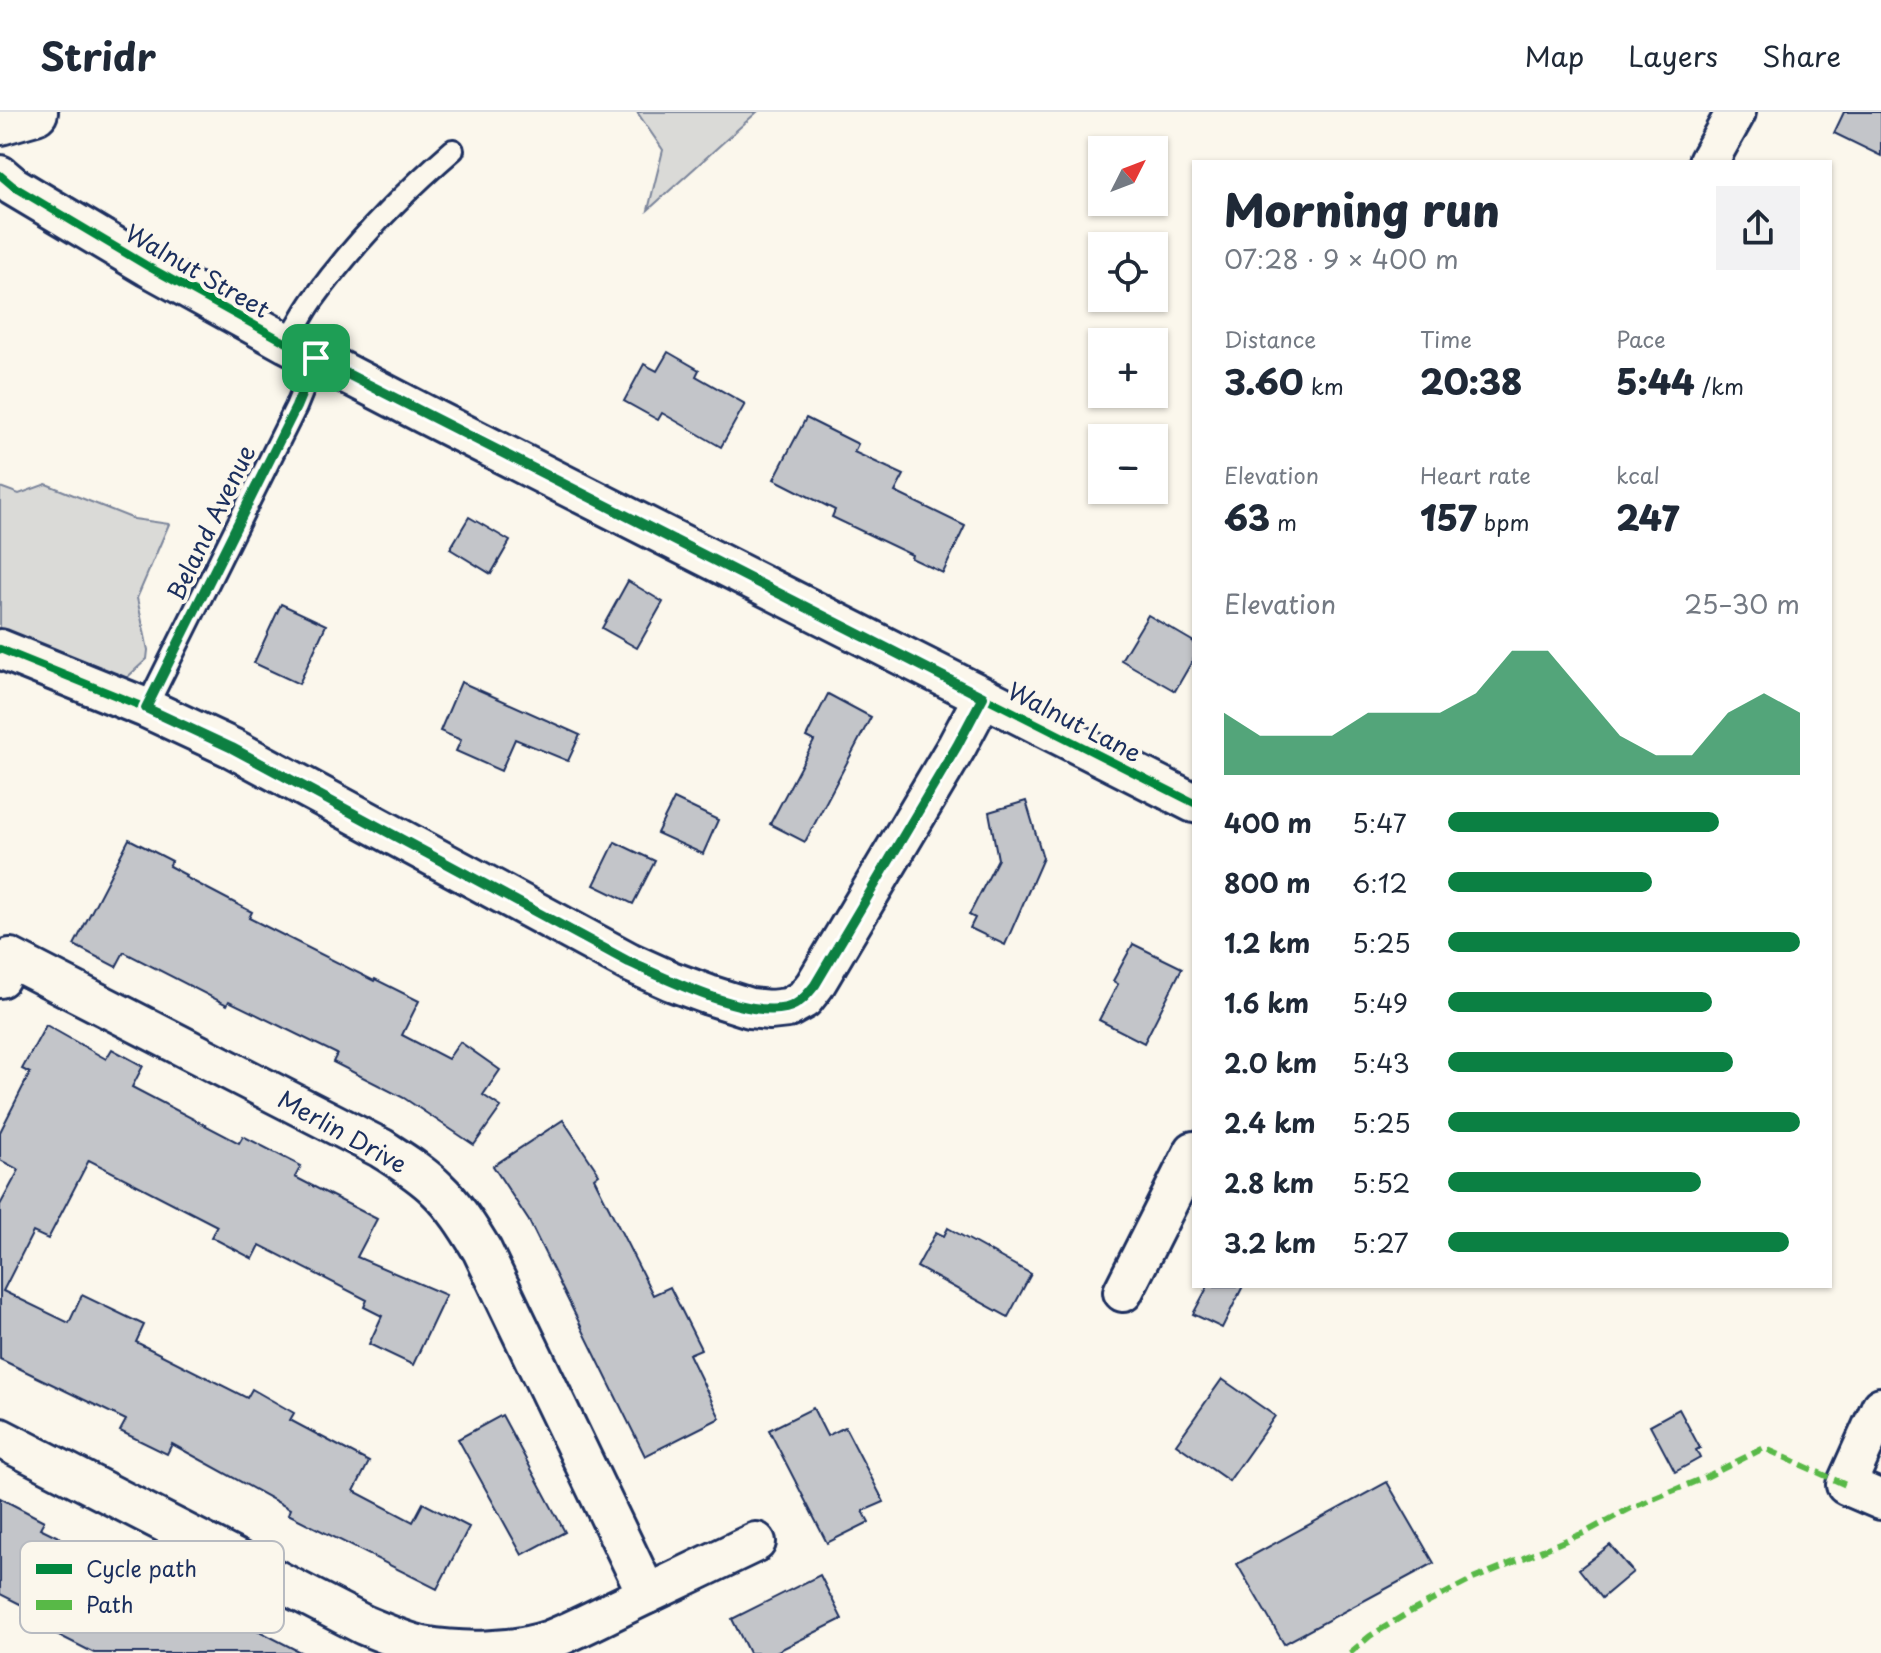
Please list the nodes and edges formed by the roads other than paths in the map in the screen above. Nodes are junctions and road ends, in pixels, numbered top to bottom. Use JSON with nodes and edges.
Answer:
{"nodes":[{"id":1,"x":35,"y":112,"type":"edge"},
{"id":2,"x":1736,"y":112,"type":"edge"},
{"id":3,"x":0,"y":122,"type":"edge"},
{"id":4,"x":453,"y":150,"type":"dead end"},
{"id":5,"x":1709,"y":160,"type":"edge"},
{"id":6,"x":0,"y":175,"type":"edge"},
{"id":7,"x":302,"y":351,"type":"junction"},
{"id":8,"x":424,"y":414,"type":"joint"},
{"id":9,"x":0,"y":649,"type":"edge"},
{"id":10,"x":983,"y":697,"type":"junction"},
{"id":11,"x":146,"y":708,"type":"junction"},
{"id":12,"x":1192,"y":802,"type":"edge"},
{"id":13,"x":5,"y":968,"type":"edge"},
{"id":14,"x":1192,"y":1155,"type":"edge"},
{"id":15,"x":1123,"y":1292,"type":"dead end"},
{"id":16,"x":1881,"y":1407,"type":"edge"},
{"id":17,"x":0,"y":1438,"type":"edge"},
{"id":18,"x":1881,"y":1500,"type":"edge"},
{"id":19,"x":200,"y":1541,"type":"edge"},
{"id":20,"x":756,"y":1542,"type":"dead end"},
{"id":21,"x":284,"y":1584,"type":"edge"},
{"id":22,"x":647,"y":1594,"type":"junction"}],
"edges":[{"from":1,"to":3,"type":"street"},
{"from":2,"to":5,"type":"street"},
{"from":4,"to":7,"type":"lane","name":"Beland Avenue"},
{"from":6,"to":7,"type":"street","name":"Walnut Street"},
{"from":7,"to":8,"type":"street","name":"Walnut Street"},
{"from":7,"to":11,"type":"lane","name":"Beland Avenue"},
{"from":8,"to":10,"type":"street","name":"Walnut Lane"},
{"from":9,"to":11,"type":"street"},
{"from":10,"to":11,"type":"street"},
{"from":10,"to":12,"type":"street","name":"Walnut Lane"},
{"from":13,"to":22,"type":"street","name":"Merlin Drive"},
{"from":14,"to":15,"type":"street"},
{"from":16,"to":18,"type":"street"},
{"from":17,"to":19,"type":"street"},
{"from":20,"to":22,"type":"street"},
{"from":21,"to":22,"type":"street"}]}
